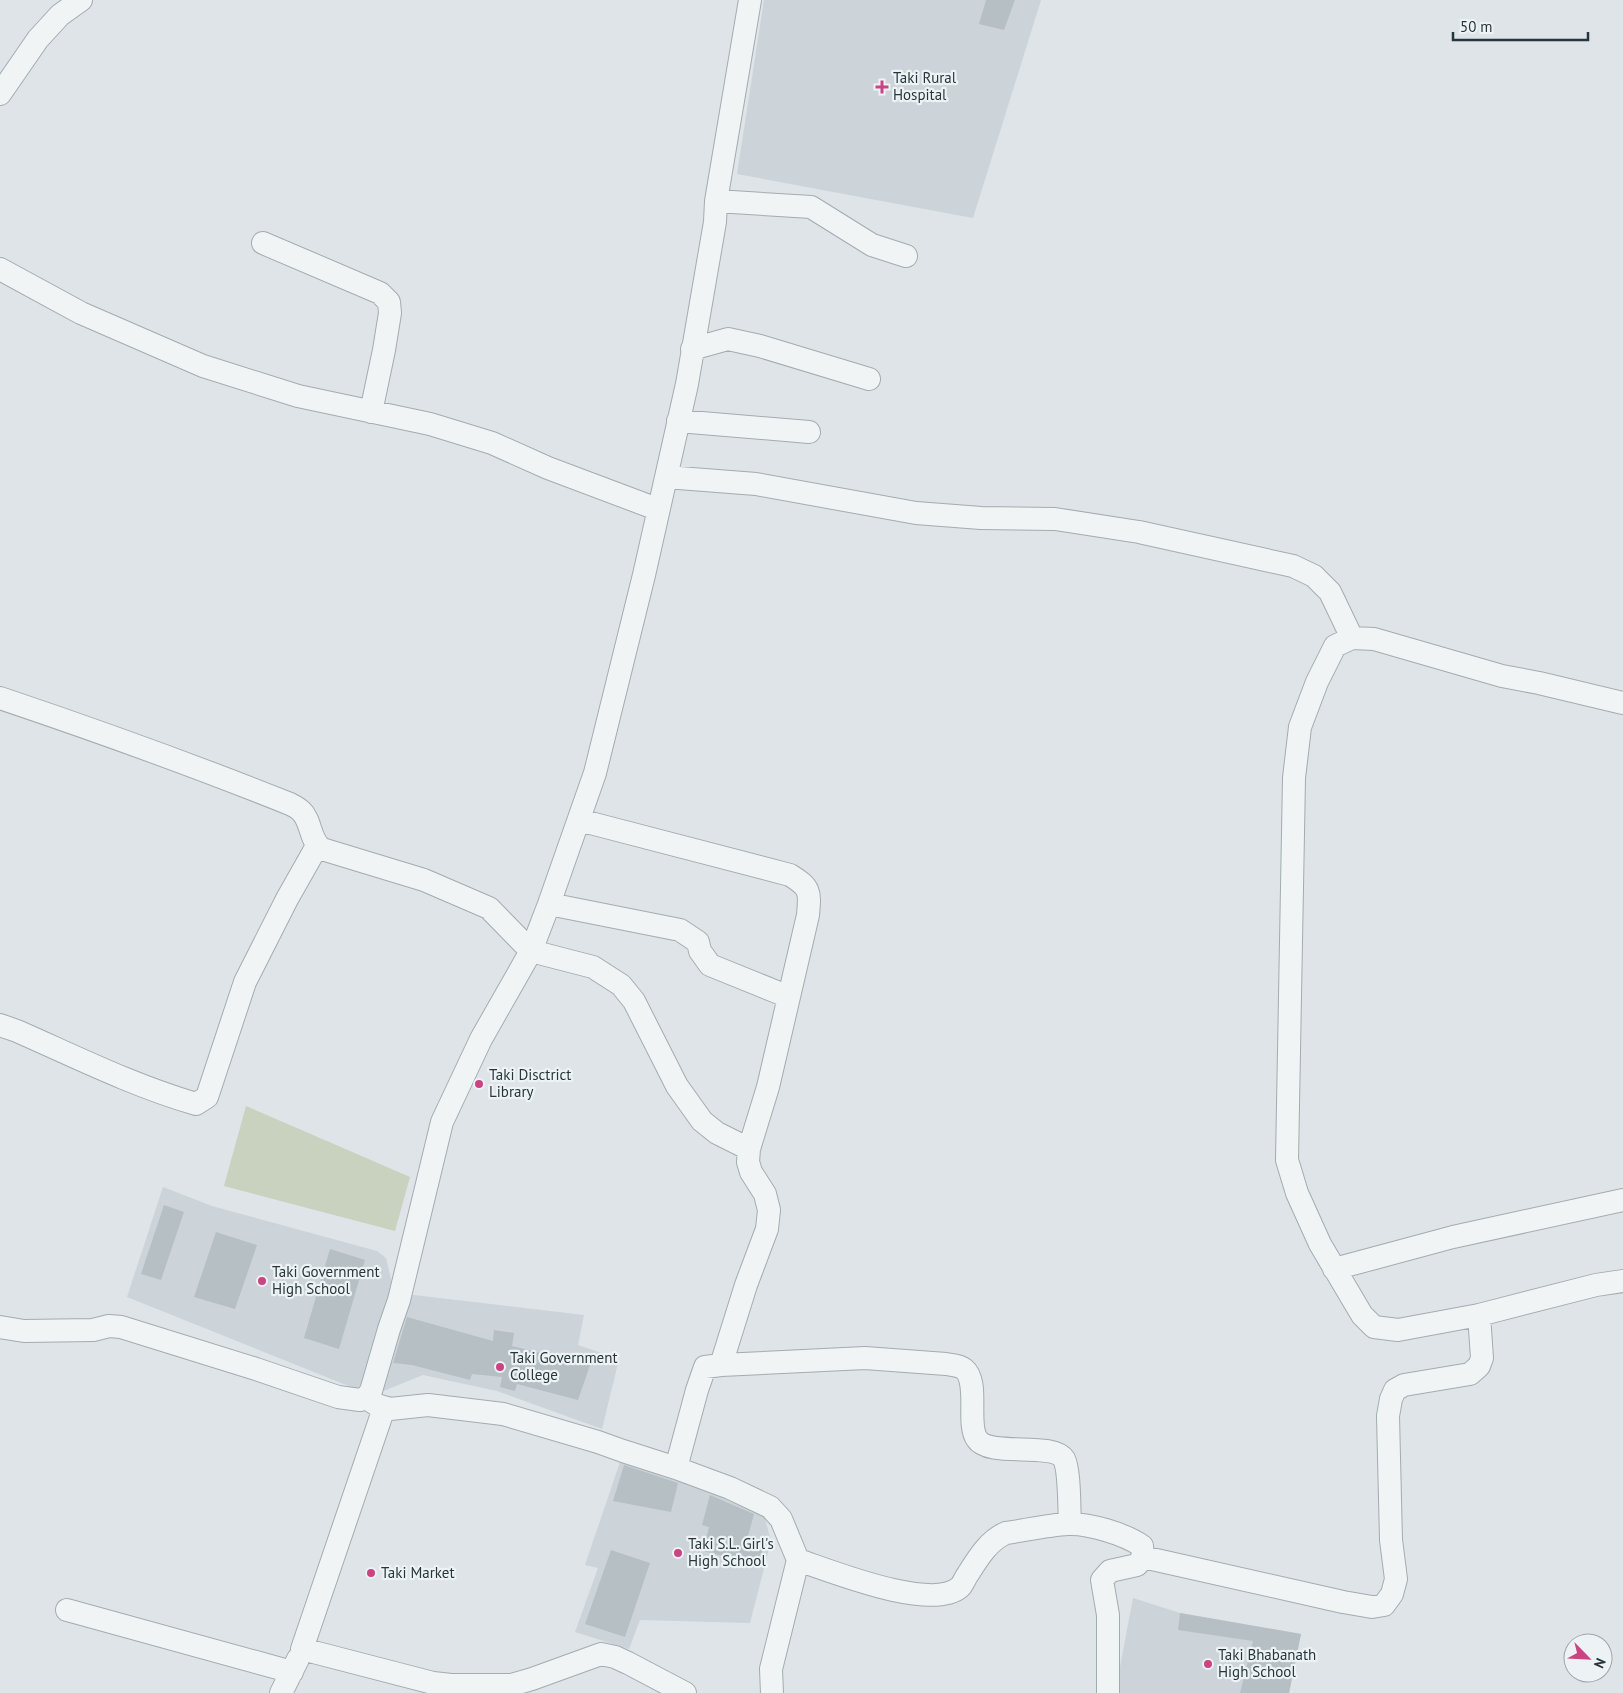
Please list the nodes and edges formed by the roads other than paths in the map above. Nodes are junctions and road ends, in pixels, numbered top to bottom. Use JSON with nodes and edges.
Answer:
{"nodes":[{"id":1,"x":81,"y":0,"type":"edge"},
{"id":2,"x":750,"y":0,"type":"edge"},
{"id":3,"x":0,"y":94,"type":"edge"},
{"id":4,"x":716,"y":202,"type":"junction"},
{"id":5,"x":263,"y":243,"type":"dead end"},
{"id":6,"x":906,"y":256,"type":"dead end"},
{"id":7,"x":0,"y":269,"type":"edge"},
{"id":8,"x":692,"y":349,"type":"junction"},
{"id":9,"x":869,"y":378,"type":"dead end"},
{"id":10,"x":370,"y":412,"type":"junction"},
{"id":11,"x":678,"y":421,"type":"junction"},
{"id":12,"x":809,"y":432,"type":"dead end"},
{"id":13,"x":666,"y":477,"type":"junction"},
{"id":14,"x":657,"y":509,"type":"junction"},
{"id":15,"x":1352,"y":638,"type":"junction"},
{"id":16,"x":0,"y":698,"type":"edge"},
{"id":17,"x":1623,"y":703,"type":"edge"},
{"id":18,"x":579,"y":820,"type":"junction"},
{"id":19,"x":317,"y":846,"type":"junction"},
{"id":20,"x":549,"y":904,"type":"junction"},
{"id":21,"x":531,"y":951,"type":"junction"},
{"id":22,"x":789,"y":997,"type":"junction"},
{"id":23,"x":0,"y":1025,"type":"edge"},
{"id":24,"x":749,"y":1149,"type":"junction"},
{"id":25,"x":1623,"y":1200,"type":"edge"},
{"id":26,"x":1334,"y":1269,"type":"junction"},
{"id":27,"x":1623,"y":1281,"type":"edge"},
{"id":28,"x":1479,"y":1315,"type":"junction"},
{"id":29,"x":0,"y":1327,"type":"edge"},
{"id":30,"x":721,"y":1365,"type":"junction"},
{"id":31,"x":375,"y":1403,"type":"junction"},
{"id":32,"x":676,"y":1468,"type":"junction"},
{"id":33,"x":1070,"y":1524,"type":"junction"},
{"id":34,"x":1143,"y":1557,"type":"junction"},
{"id":35,"x":798,"y":1560,"type":"junction"},
{"id":36,"x":67,"y":1610,"type":"dead end"},
{"id":37,"x":302,"y":1649,"type":"junction"},
{"id":38,"x":292,"y":1672,"type":"junction"},
{"id":39,"x":478,"y":1689,"type":"edge"},
{"id":40,"x":281,"y":1693,"type":"edge"},
{"id":41,"x":685,"y":1693,"type":"edge"},
{"id":42,"x":772,"y":1693,"type":"edge"},
{"id":43,"x":1108,"y":1693,"type":"edge"}],
"edges":[{"from":1,"to":3,"type":"street"},
{"from":2,"to":4,"type":"street"},
{"from":4,"to":6,"type":"street"},
{"from":4,"to":8,"type":"street"},
{"from":5,"to":10,"type":"street"},
{"from":7,"to":10,"type":"street"},
{"from":8,"to":9,"type":"street"},
{"from":8,"to":11,"type":"street"},
{"from":10,"to":14,"type":"street"},
{"from":11,"to":12,"type":"street"},
{"from":11,"to":13,"type":"street"},
{"from":13,"to":14,"type":"street"},
{"from":13,"to":15,"type":"street"},
{"from":14,"to":18,"type":"street"},
{"from":15,"to":17,"type":"street"},
{"from":15,"to":26,"type":"street"},
{"from":16,"to":19,"type":"street"},
{"from":18,"to":20,"type":"street"},
{"from":18,"to":22,"type":"street"},
{"from":19,"to":21,"type":"street"},
{"from":19,"to":23,"type":"street"},
{"from":20,"to":21,"type":"street"},
{"from":20,"to":22,"type":"street"},
{"from":21,"to":24,"type":"street"},
{"from":21,"to":31,"type":"street"},
{"from":22,"to":24,"type":"street"},
{"from":24,"to":30,"type":"street"},
{"from":25,"to":26,"type":"street"},
{"from":26,"to":28,"type":"street"},
{"from":27,"to":28,"type":"street"},
{"from":28,"to":34,"type":"street"},
{"from":29,"to":31,"type":"street"},
{"from":30,"to":32,"type":"street"},
{"from":30,"to":33,"type":"street"},
{"from":31,"to":32,"type":"street"},
{"from":31,"to":37,"type":"street"},
{"from":32,"to":35,"type":"street"},
{"from":33,"to":34,"type":"street"},
{"from":33,"to":35,"type":"street"},
{"from":34,"to":43,"type":"street"},
{"from":35,"to":42,"type":"street"},
{"from":36,"to":38,"type":"street"},
{"from":37,"to":38,"type":"street"},
{"from":37,"to":39,"type":"street"},
{"from":38,"to":40,"type":"street"},
{"from":39,"to":41,"type":"street"}]}
